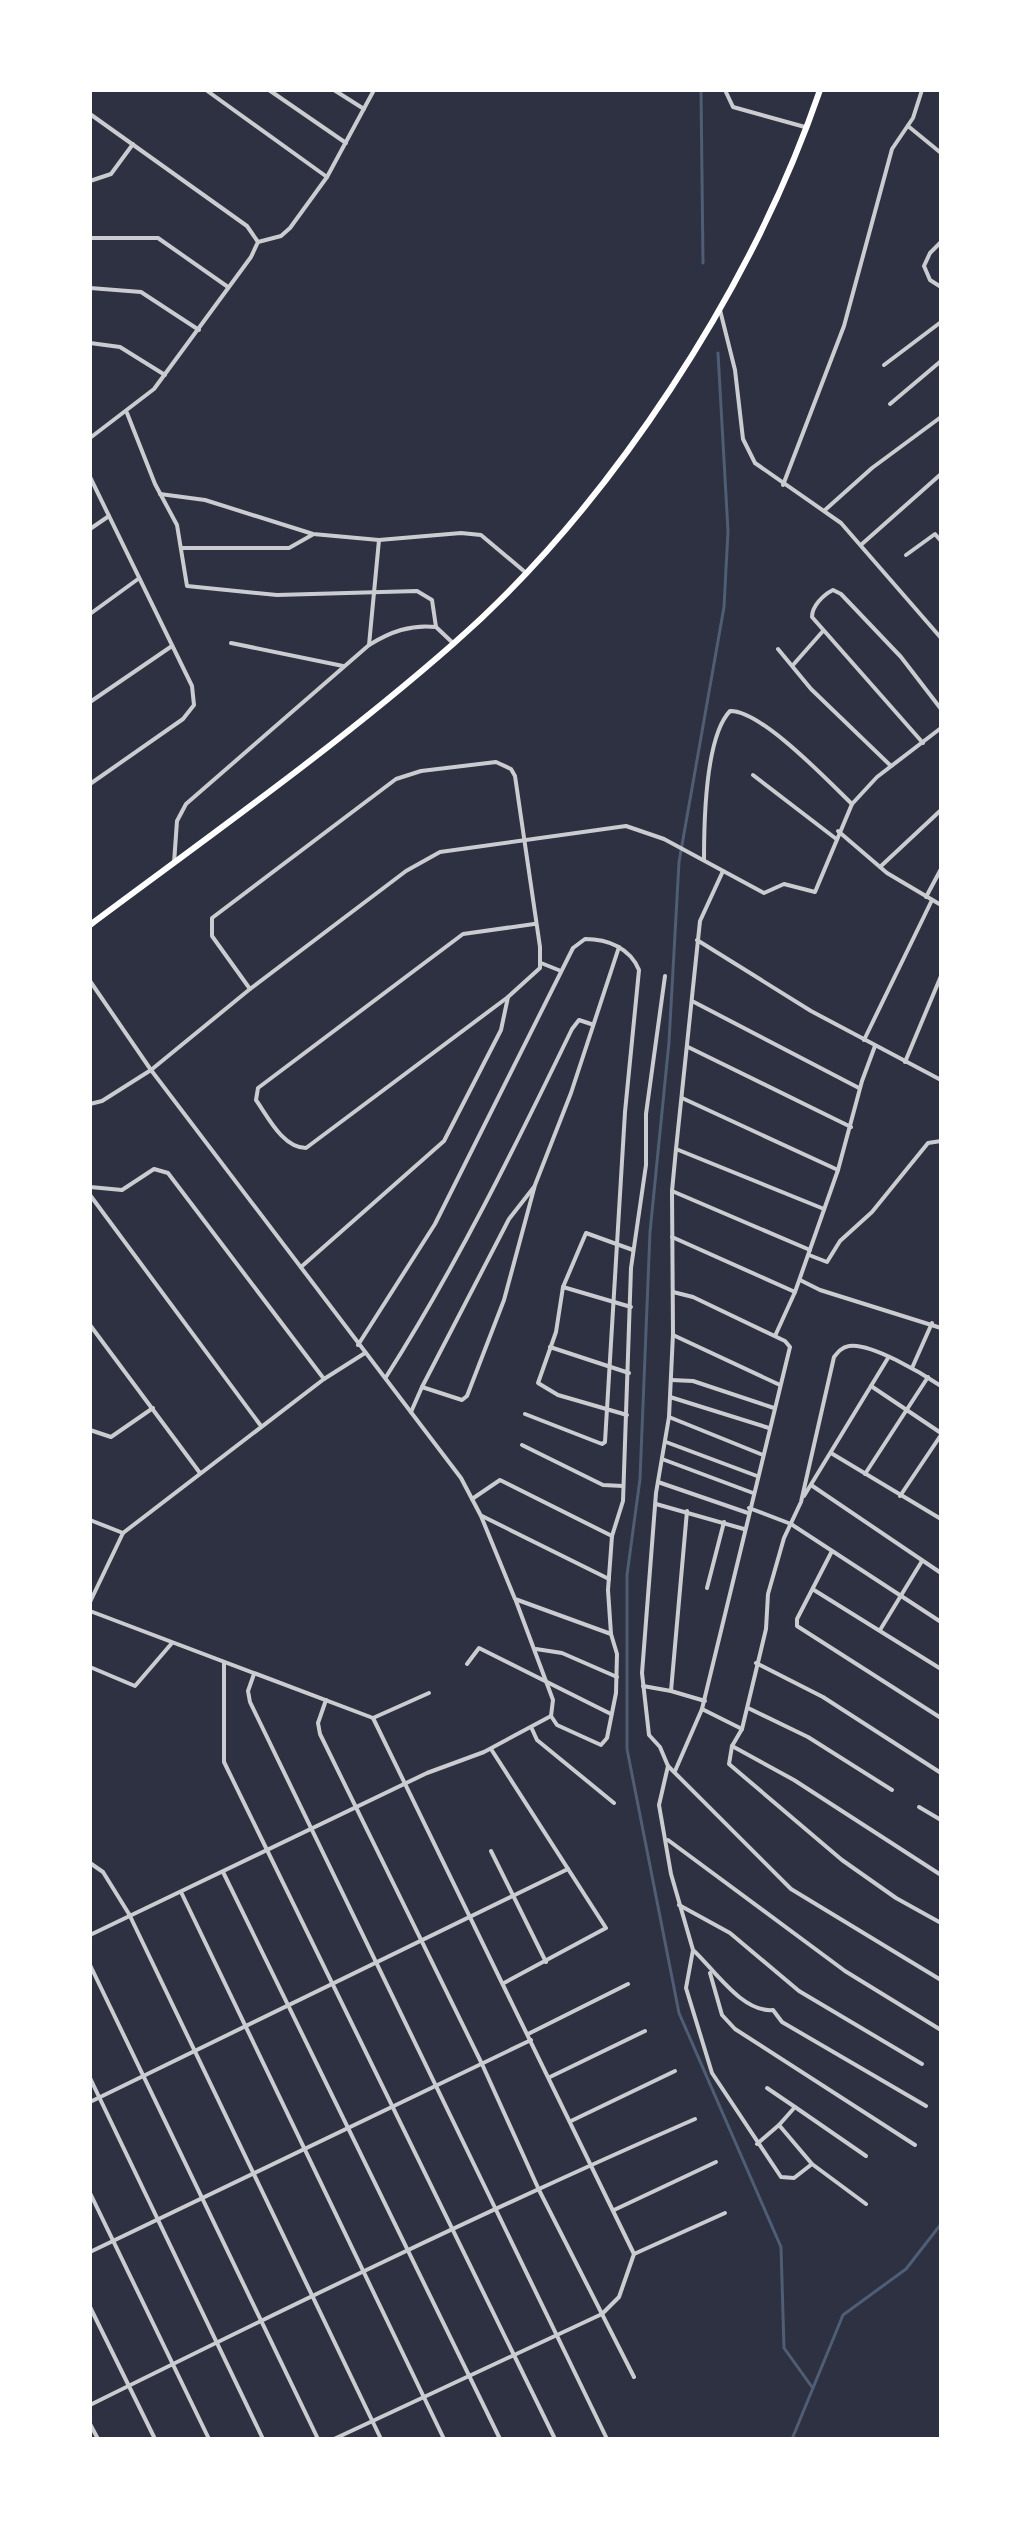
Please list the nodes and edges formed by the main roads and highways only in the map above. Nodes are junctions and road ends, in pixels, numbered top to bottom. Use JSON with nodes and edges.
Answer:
{"nodes":[{"id":1,"x":820,"y":90,"type":"edge"},
{"id":2,"x":90,"y":925,"type":"edge"}],
"edges":[{"from":1,"to":2,"type":"main road"}]}
